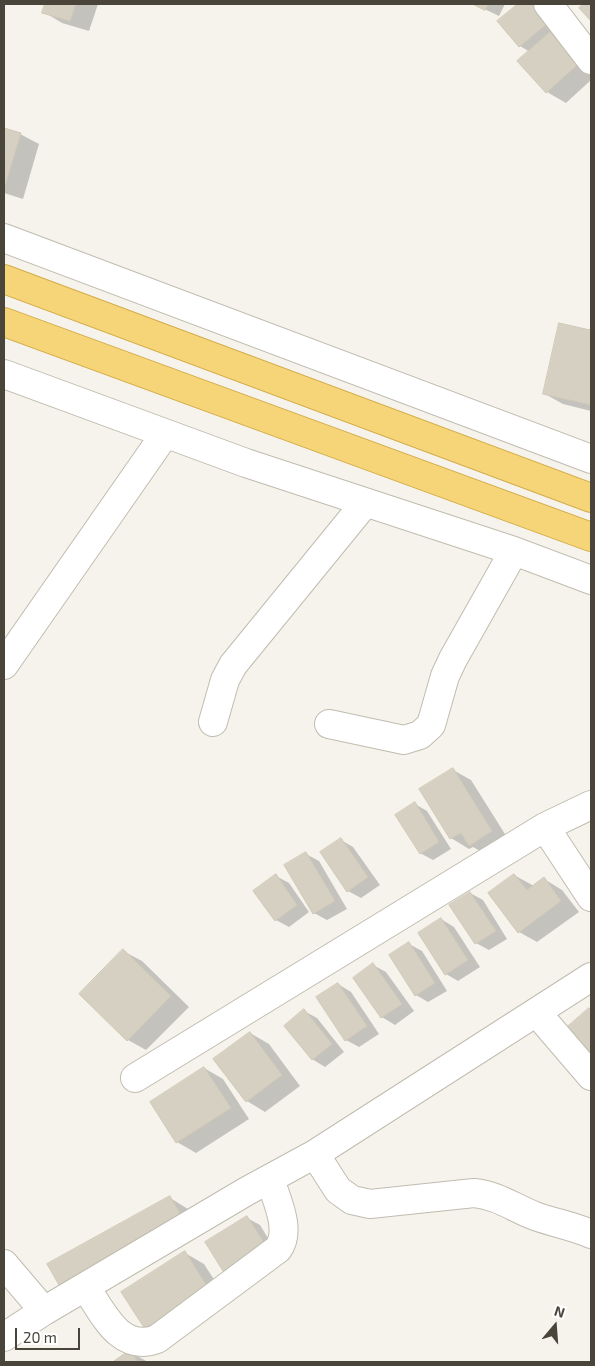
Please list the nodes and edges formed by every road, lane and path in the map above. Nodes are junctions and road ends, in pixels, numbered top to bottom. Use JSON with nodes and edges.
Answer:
{"nodes":[{"id":1,"x":548,"y":4,"type":"edge"},
{"id":2,"x":591,"y":60,"type":"edge"},
{"id":3,"x":4,"y":238,"type":"edge"},
{"id":4,"x":4,"y":279,"type":"edge"},
{"id":5,"x":4,"y":322,"type":"edge"},
{"id":6,"x":4,"y":374,"type":"edge"},
{"id":7,"x":165,"y":434,"type":"junction"},
{"id":8,"x":591,"y":459,"type":"edge"},
{"id":9,"x":591,"y":498,"type":"edge"},
{"id":10,"x":365,"y":502,"type":"junction"},
{"id":11,"x":591,"y":537,"type":"edge"},
{"id":12,"x":514,"y":551,"type":"junction"},
{"id":13,"x":591,"y":580,"type":"edge"},
{"id":14,"x":11,"y":655,"type":"edge"},
{"id":15,"x":213,"y":722,"type":"dead end"},
{"id":16,"x":329,"y":724,"type":"dead end"},
{"id":17,"x":591,"y":805,"type":"edge"},
{"id":18,"x":545,"y":827,"type":"junction"},
{"id":19,"x":591,"y":897,"type":"edge"},
{"id":20,"x":591,"y":978,"type":"edge"},
{"id":21,"x":537,"y":1012,"type":"junction"},
{"id":22,"x":591,"y":1076,"type":"edge"},
{"id":23,"x":135,"y":1078,"type":"dead end"},
{"id":24,"x":315,"y":1154,"type":"junction"},
{"id":25,"x":270,"y":1179,"type":"junction"},
{"id":26,"x":591,"y":1234,"type":"edge"},
{"id":27,"x":4,"y":1264,"type":"edge"},
{"id":28,"x":86,"y":1288,"type":"junction"},
{"id":29,"x":44,"y":1311,"type":"junction"},
{"id":30,"x":4,"y":1337,"type":"edge"}],
"edges":[{"from":1,"to":2,"type":"street"},
{"from":3,"to":8,"type":"street"},
{"from":4,"to":9,"type":"highway"},
{"from":5,"to":11,"type":"highway"},
{"from":6,"to":7,"type":"street"},
{"from":7,"to":10,"type":"street"},
{"from":7,"to":14,"type":"street"},
{"from":10,"to":12,"type":"street"},
{"from":10,"to":15,"type":"street"},
{"from":12,"to":13,"type":"street"},
{"from":12,"to":16,"type":"street"},
{"from":17,"to":18,"type":"street"},
{"from":18,"to":19,"type":"street"},
{"from":18,"to":23,"type":"street"},
{"from":20,"to":21,"type":"street"},
{"from":21,"to":22,"type":"street"},
{"from":21,"to":24,"type":"street"},
{"from":24,"to":25,"type":"street"},
{"from":24,"to":26,"type":"street"},
{"from":25,"to":28,"type":"street"},
{"from":25,"to":28,"type":"street"},
{"from":27,"to":29,"type":"street"},
{"from":28,"to":29,"type":"street"},
{"from":29,"to":30,"type":"street"}]}
